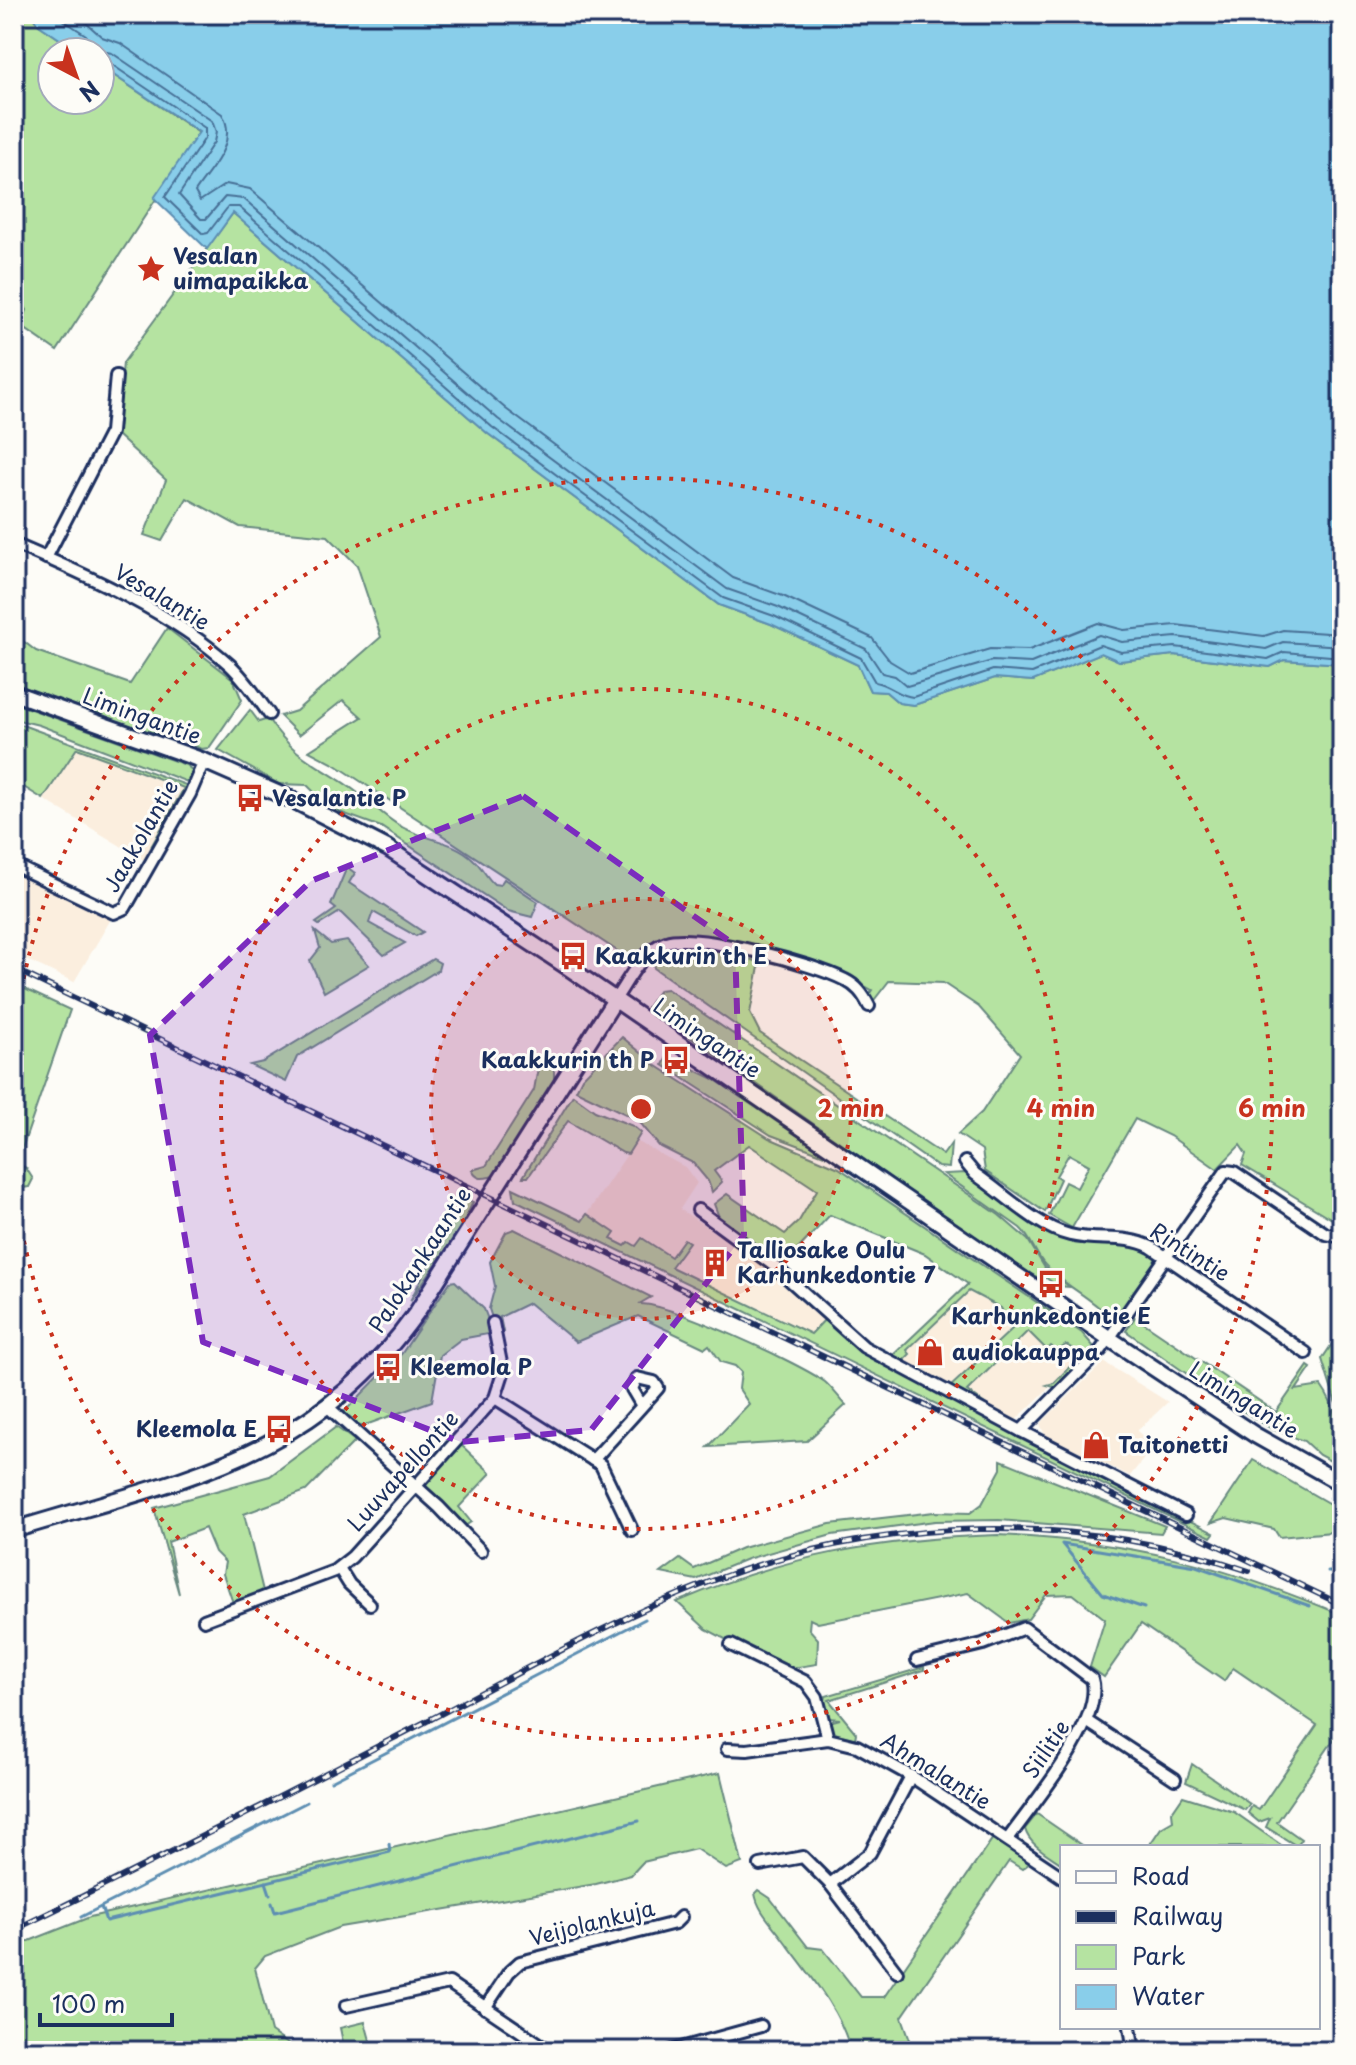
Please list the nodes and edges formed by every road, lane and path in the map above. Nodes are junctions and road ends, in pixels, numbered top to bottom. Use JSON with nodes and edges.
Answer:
{"nodes":[{"id":1,"x":116,"y":376,"type":"dead end"},
{"id":2,"x":14,"y":544,"type":"edge"},
{"id":3,"x":48,"y":554,"type":"junction"},
{"id":4,"x":14,"y":693,"type":"edge"},
{"id":5,"x":269,"y":714,"type":"dead end"},
{"id":6,"x":204,"y":761,"type":"junction"},
{"id":7,"x":14,"y":865,"type":"edge"},
{"id":8,"x":614,"y":1001,"type":"junction"},
{"id":9,"x":869,"y":1006,"type":"dead end"},
{"id":10,"x":965,"y":1162,"type":"dead end"},
{"id":11,"x":698,"y":1210,"type":"dead end"},
{"id":12,"x":1342,"y":1237,"type":"edge"},
{"id":13,"x":1166,"y":1257,"type":"junction"},
{"id":14,"x":493,"y":1323,"type":"dead end"},
{"id":15,"x":1110,"y":1339,"type":"junction"},
{"id":16,"x":1306,"y":1353,"type":"dead end"},
{"id":17,"x":495,"y":1398,"type":"junction"},
{"id":18,"x":642,"y":1406,"type":"dead end"},
{"id":19,"x":328,"y":1407,"type":"junction"},
{"id":20,"x":1021,"y":1431,"type":"junction"},
{"id":21,"x":593,"y":1460,"type":"junction"},
{"id":22,"x":1342,"y":1484,"type":"edge"},
{"id":23,"x":416,"y":1486,"type":"junction"},
{"id":24,"x":1186,"y":1515,"type":"dead end"},
{"id":25,"x":14,"y":1530,"type":"edge"},
{"id":26,"x":632,"y":1530,"type":"dead end"},
{"id":27,"x":481,"y":1551,"type":"dead end"},
{"id":28,"x":339,"y":1568,"type":"junction"},
{"id":29,"x":370,"y":1604,"type":"dead end"},
{"id":30,"x":204,"y":1620,"type":"dead end"},
{"id":31,"x":731,"y":1645,"type":"dead end"},
{"id":32,"x":917,"y":1660,"type":"dead end"},
{"id":33,"x":1088,"y":1722,"type":"junction"},
{"id":34,"x":828,"y":1739,"type":"junction"},
{"id":35,"x":727,"y":1749,"type":"dead end"},
{"id":36,"x":911,"y":1776,"type":"junction"},
{"id":37,"x":1175,"y":1779,"type":"dead end"},
{"id":38,"x":1008,"y":1839,"type":"junction"},
{"id":39,"x":760,"y":1865,"type":"dead end"},
{"id":40,"x":1060,"y":1876,"type":"edge"},
{"id":41,"x":830,"y":1884,"type":"junction"},
{"id":42,"x":681,"y":1917,"type":"dead end"},
{"id":43,"x":897,"y":1972,"type":"dead end"},
{"id":44,"x":346,"y":2006,"type":"dead end"},
{"id":45,"x":485,"y":2008,"type":"junction"},
{"id":46,"x":761,"y":2026,"type":"dead end"},
{"id":47,"x":1130,"y":2029,"type":"edge"},
{"id":48,"x":550,"y":2051,"type":"edge"},
{"id":49,"x":670,"y":2051,"type":"edge"},
{"id":50,"x":1134,"y":2051,"type":"edge"}],
"edges":[{"from":1,"to":3,"type":"street"},
{"from":2,"to":3,"type":"street","name":"Vesalantie"},
{"from":3,"to":5,"type":"street","name":"Vesalantie"},
{"from":4,"to":6,"type":"main road","name":"Limingantie"},
{"from":6,"to":7,"type":"street","name":"Jaakolantie"},
{"from":6,"to":8,"type":"main road","name":"Limingantie"},
{"from":8,"to":9,"type":"street"},
{"from":8,"to":15,"type":"main road","name":"Limingantie"},
{"from":8,"to":19,"type":"main road","name":"Palokankaantie"},
{"from":10,"to":13,"type":"street","name":"Rintintie"},
{"from":11,"to":20,"type":"street"},
{"from":12,"to":13,"type":"street"},
{"from":13,"to":15,"type":"street"},
{"from":13,"to":16,"type":"street","name":"Rintintie"},
{"from":14,"to":17,"type":"street"},
{"from":15,"to":20,"type":"street"},
{"from":15,"to":22,"type":"main road","name":"Limingantie"},
{"from":17,"to":21,"type":"street"},
{"from":17,"to":23,"type":"street","name":"Luuvapellontie"},
{"from":18,"to":21,"type":"street"},
{"from":19,"to":23,"type":"street"},
{"from":19,"to":25,"type":"main road","name":"Palokankaantie"},
{"from":20,"to":24,"type":"street"},
{"from":21,"to":26,"type":"street"},
{"from":23,"to":27,"type":"street"},
{"from":23,"to":28,"type":"street","name":"Luuvapellontie"},
{"from":28,"to":29,"type":"street"},
{"from":28,"to":30,"type":"street","name":"Luuvapellontie"},
{"from":31,"to":34,"type":"street"},
{"from":32,"to":33,"type":"street","name":"Siilitie"},
{"from":33,"to":37,"type":"street"},
{"from":33,"to":38,"type":"street","name":"Siilitie"},
{"from":34,"to":35,"type":"street","name":"Ahmalantie"},
{"from":34,"to":36,"type":"street","name":"Ahmalantie"},
{"from":36,"to":38,"type":"street","name":"Ahmalantie"},
{"from":36,"to":41,"type":"street"},
{"from":38,"to":40,"type":"street","name":"Ahmalantie"},
{"from":39,"to":41,"type":"street"},
{"from":41,"to":43,"type":"street"},
{"from":42,"to":45,"type":"street","name":"Veijolankuja"},
{"from":44,"to":45,"type":"street"},
{"from":45,"to":48,"type":"street"},
{"from":46,"to":49,"type":"street"},
{"from":47,"to":50,"type":"street"}]}
